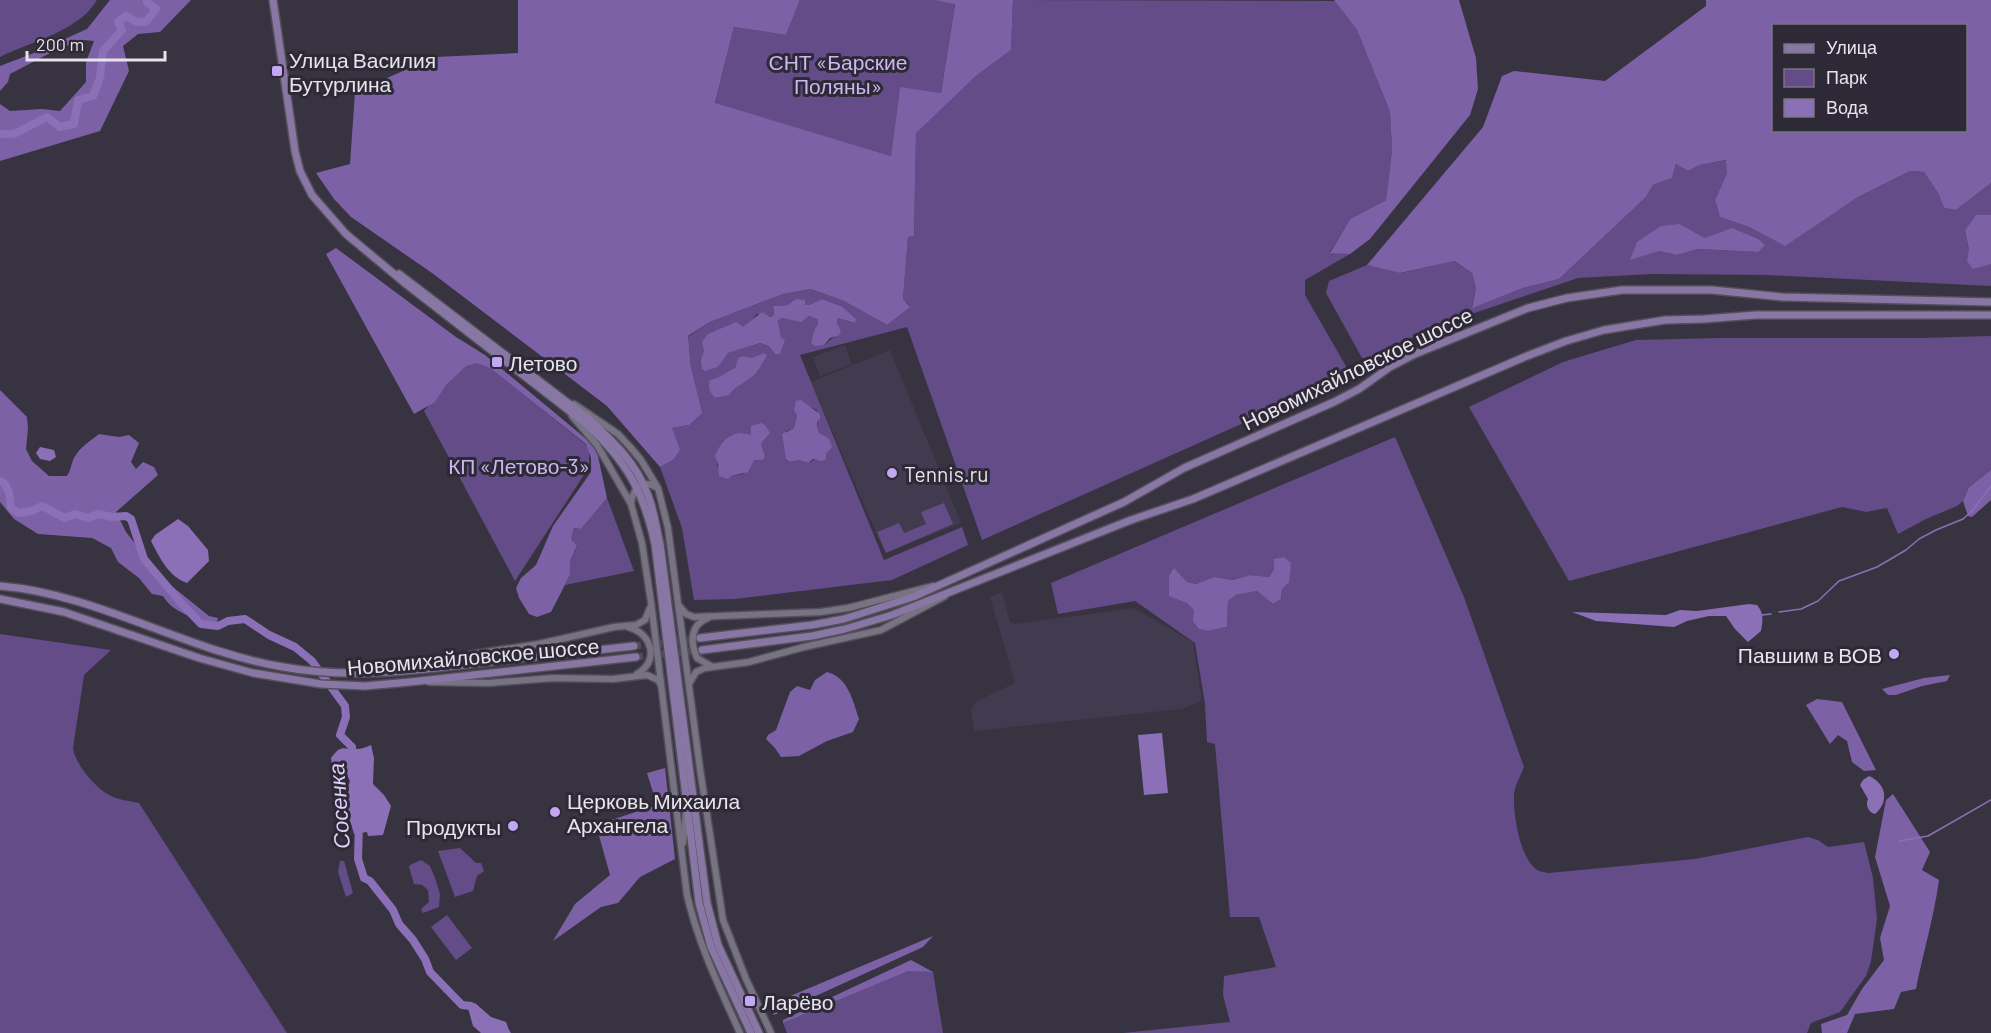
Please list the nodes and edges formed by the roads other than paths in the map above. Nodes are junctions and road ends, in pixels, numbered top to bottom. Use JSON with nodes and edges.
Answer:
{"nodes":[{"id":1,"x":273,"y":0,"type":"edge"},
{"id":2,"x":1991,"y":302,"type":"edge"},
{"id":3,"x":1991,"y":315,"type":"edge"},
{"id":4,"x":562,"y":401,"type":"junction"},
{"id":5,"x":641,"y":486,"type":"junction"},
{"id":6,"x":658,"y":488,"type":"junction"},
{"id":7,"x":631,"y":504,"type":"junction"},
{"id":8,"x":948,"y":582,"type":"junction"},
{"id":9,"x":0,"y":586,"type":"edge"},
{"id":10,"x":951,"y":593,"type":"junction"},
{"id":11,"x":0,"y":599,"type":"edge"},
{"id":12,"x":678,"y":601,"type":"junction"},
{"id":13,"x":651,"y":602,"type":"junction"},
{"id":14,"x":711,"y":616,"type":"junction"},
{"id":15,"x":626,"y":626,"type":"junction"},
{"id":16,"x":700,"y":638,"type":"tunnel mouth"},
{"id":17,"x":634,"y":646,"type":"tunnel mouth"},
{"id":18,"x":702,"y":650,"type":"tunnel mouth"},
{"id":19,"x":636,"y":657,"type":"tunnel mouth"},
{"id":20,"x":713,"y":667,"type":"junction"},
{"id":21,"x":405,"y":672,"type":"junction"},
{"id":22,"x":634,"y":676,"type":"junction"},
{"id":23,"x":410,"y":682,"type":"junction"},
{"id":24,"x":690,"y":685,"type":"junction"},
{"id":25,"x":661,"y":686,"type":"junction"},
{"id":26,"x":698,"y":750,"type":"junction"},
{"id":27,"x":669,"y":753,"type":"junction"},
{"id":28,"x":685,"y":761,"type":"junction"},
{"id":29,"x":687,"y":802,"type":"junction"},
{"id":30,"x":682,"y":858,"type":"junction"},
{"id":31,"x":740,"y":1033,"type":"edge"},
{"id":32,"x":751,"y":1033,"type":"edge"},
{"id":33,"x":759,"y":1033,"type":"edge"},
{"id":34,"x":771,"y":1033,"type":"edge"}],
"edges":[{"from":1,"to":4,"type":"main road"},
{"from":2,"to":8,"type":"main road","name":"Новомихайловское шоссе"},
{"from":3,"to":10,"type":"main road"},
{"from":4,"to":5,"type":"main road"},
{"from":4,"to":6,"type":"street"},
{"from":4,"to":7,"type":"street"},
{"from":5,"to":6,"type":"street"},
{"from":5,"to":7,"type":"street"},
{"from":5,"to":28,"type":"main road"},
{"from":6,"to":12,"type":"street"},
{"from":7,"to":13,"type":"street"},
{"from":8,"to":14,"type":"street"},
{"from":8,"to":16,"type":"main road","name":"Новомихайловское шоссе"},
{"from":9,"to":21,"type":"main road","name":"Новомихайловское шоссе"},
{"from":10,"to":18,"type":"main road"},
{"from":10,"to":20,"type":"street"},
{"from":11,"to":23,"type":"main road","name":"Новомихайловское шоссе"},
{"from":12,"to":14,"type":"street"},
{"from":12,"to":24,"type":"street"},
{"from":13,"to":15,"type":"street"},
{"from":13,"to":25,"type":"street"},
{"from":14,"to":20,"type":"street"},
{"from":15,"to":21,"type":"street"},
{"from":15,"to":22,"type":"street"},
{"from":17,"to":21,"type":"main road","name":"Новомихайловское шоссе"},
{"from":19,"to":23,"type":"main road","name":"Новомихайловское шоссе"},
{"from":20,"to":24,"type":"street"},
{"from":22,"to":23,"type":"street"},
{"from":22,"to":25,"type":"street"},
{"from":24,"to":26,"type":"street"},
{"from":25,"to":27,"type":"street"},
{"from":26,"to":28,"type":"street"},
{"from":26,"to":34,"type":"street"},
{"from":27,"to":28,"type":"street"},
{"from":27,"to":30,"type":"street"},
{"from":28,"to":29,"type":"main road"},
{"from":28,"to":33,"type":"main road"},
{"from":29,"to":30,"type":"street"},
{"from":29,"to":32,"type":"main road"},
{"from":30,"to":31,"type":"street"}]}
